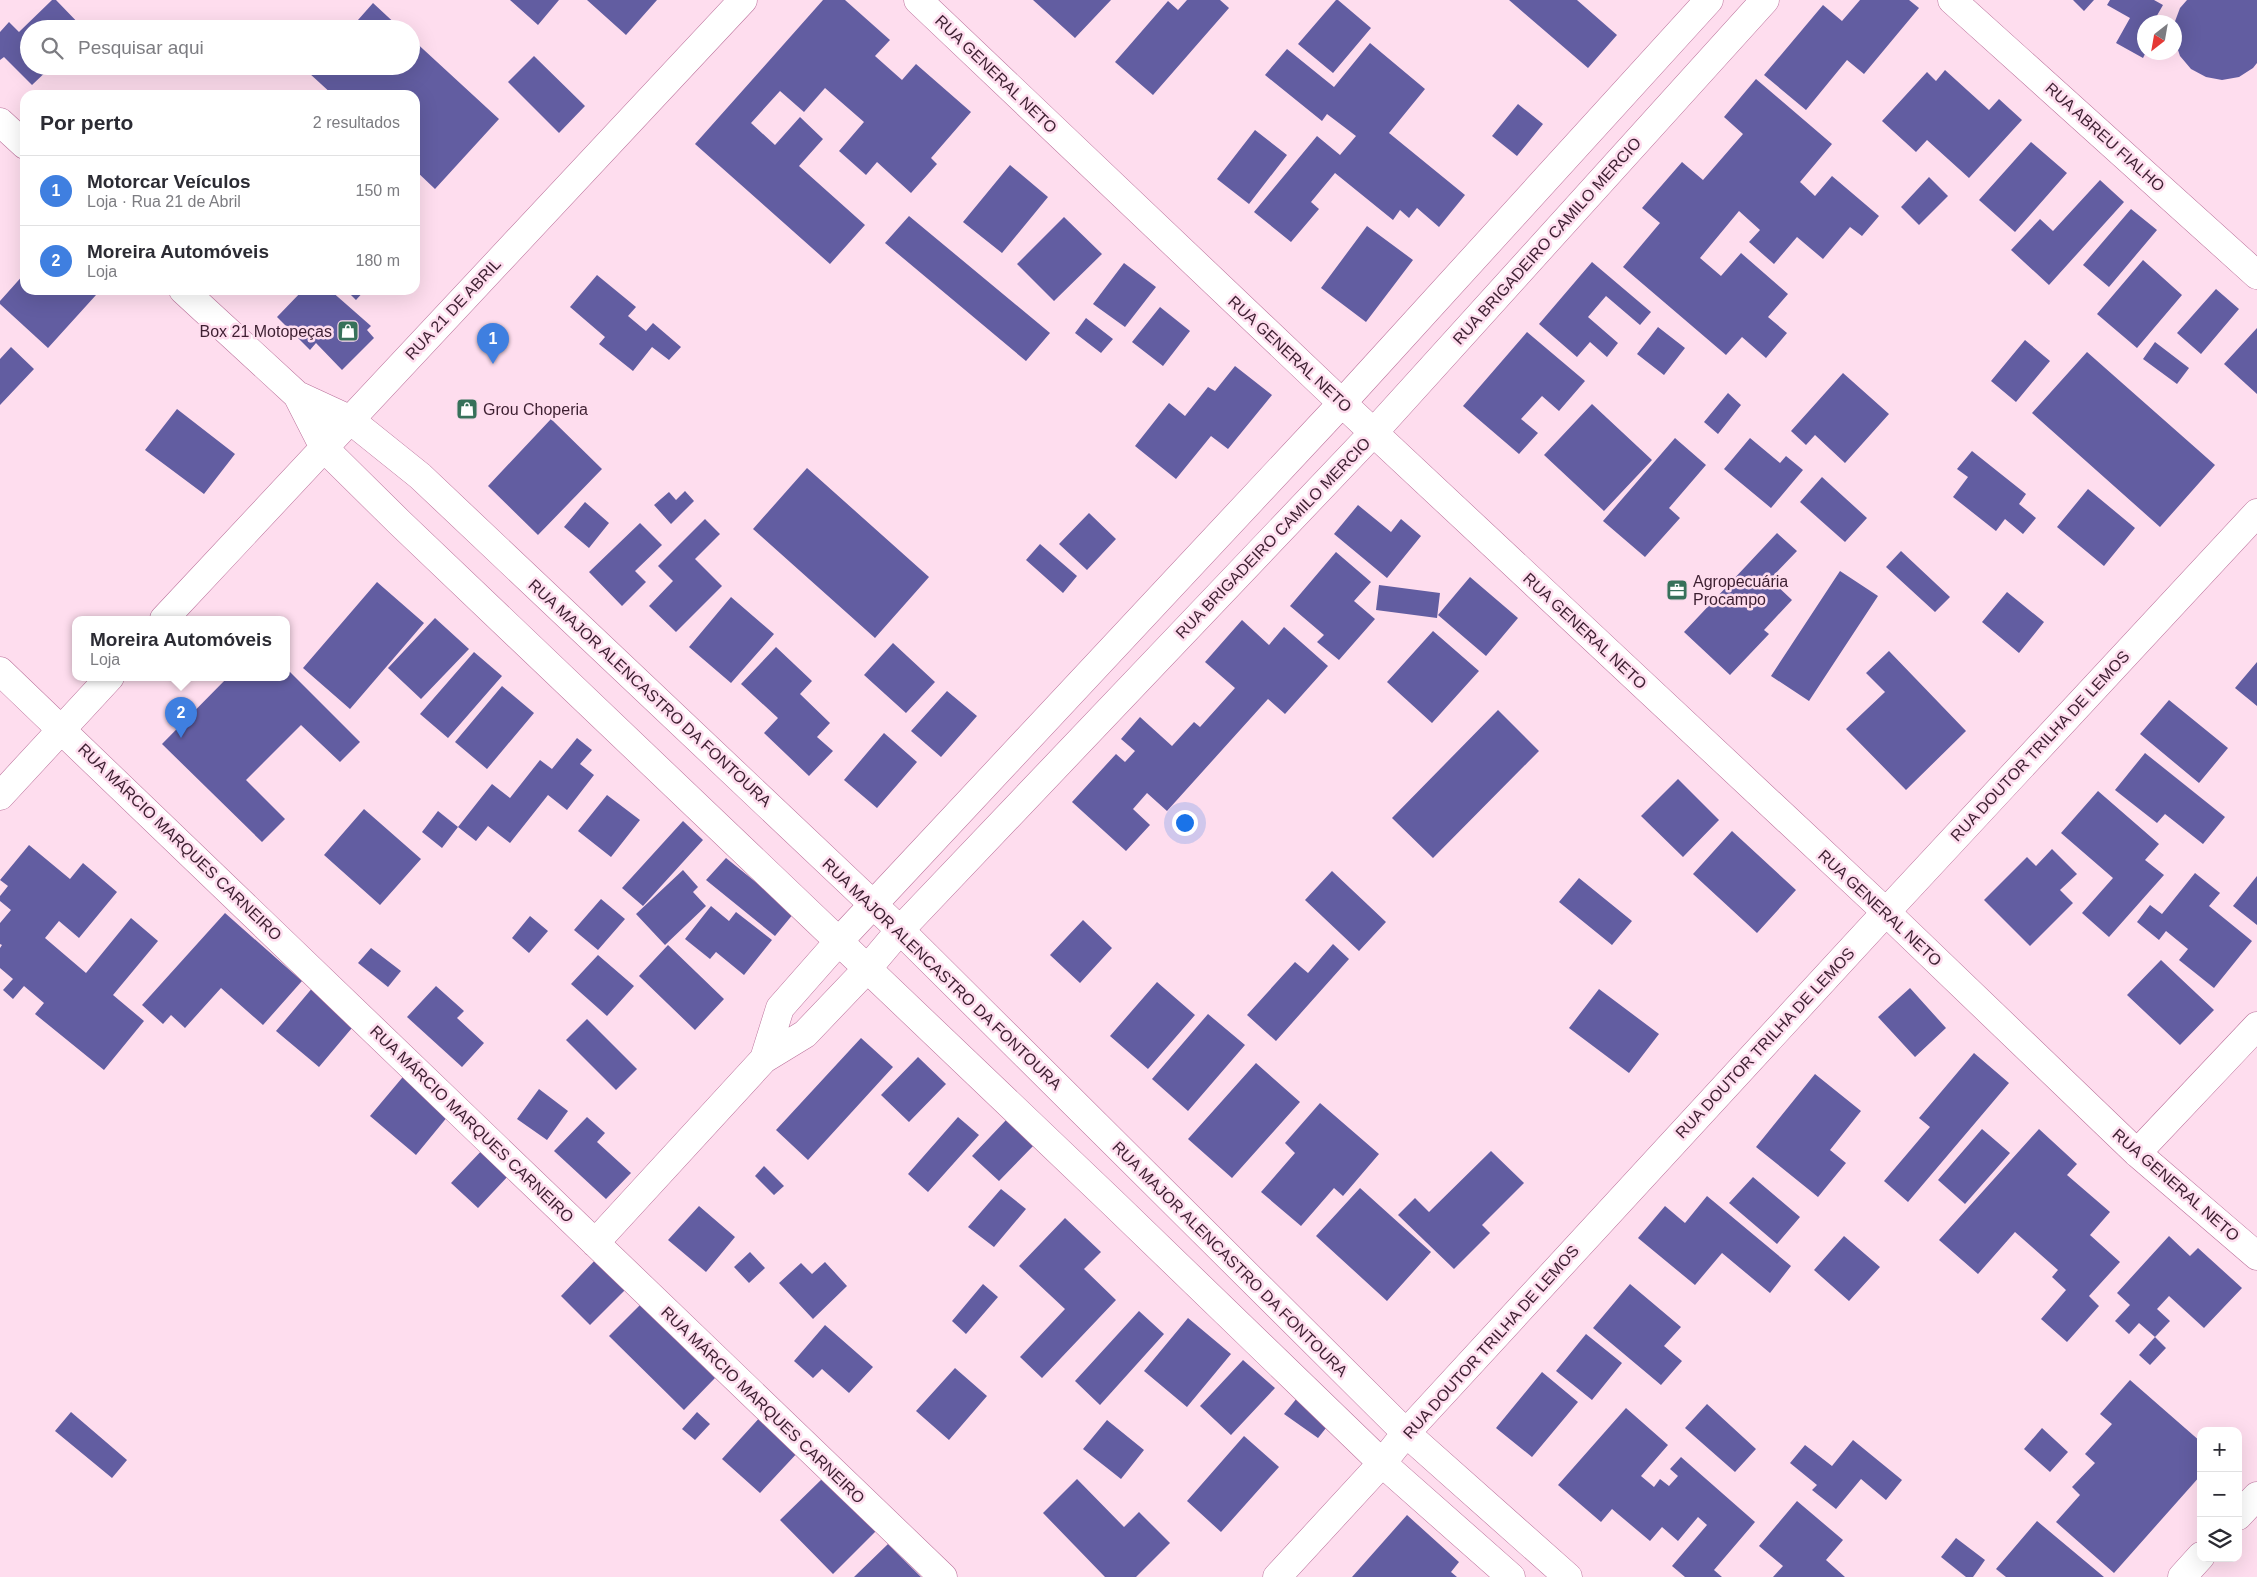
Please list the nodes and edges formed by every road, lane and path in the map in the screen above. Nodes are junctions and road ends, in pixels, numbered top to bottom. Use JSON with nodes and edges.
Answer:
{"nodes":[{"id":1,"x":743,"y":0,"type":"edge"},
{"id":2,"x":918,"y":0,"type":"edge"},
{"id":3,"x":1709,"y":0,"type":"edge"},
{"id":4,"x":1765,"y":0,"type":"edge"},
{"id":5,"x":1952,"y":0,"type":"edge"},
{"id":6,"x":0,"y":122,"type":"edge"},
{"id":7,"x":20,"y":140,"type":"edge"},
{"id":8,"x":1579,"y":142,"type":"junction"},
{"id":9,"x":1609,"y":172,"type":"junction"},
{"id":10,"x":2257,"y":275,"type":"edge"},
{"id":11,"x":189,"y":295,"type":"edge"},
{"id":12,"x":297,"y":394,"type":"junction"},
{"id":13,"x":1342,"y":404,"type":"junction"},
{"id":14,"x":349,"y":419,"type":"junction"},
{"id":15,"x":1374,"y":432,"type":"junction"},
{"id":16,"x":324,"y":448,"type":"junction"},
{"id":17,"x":2257,"y":513,"type":"edge"},
{"id":18,"x":167,"y":616,"type":"edge"},
{"id":19,"x":1131,"y":629,"type":"junction"},
{"id":20,"x":1160,"y":657,"type":"junction"},
{"id":21,"x":0,"y":671,"type":"edge"},
{"id":22,"x":106,"y":681,"type":"edge"},
{"id":23,"x":62,"y":729,"type":"junction"},
{"id":24,"x":0,"y":796,"type":"edge"},
{"id":25,"x":873,"y":904,"type":"junction"},
{"id":26,"x":1886,"y":912,"type":"junction"},
{"id":27,"x":900,"y":930,"type":"junction"},
{"id":28,"x":839,"y":941,"type":"junction"},
{"id":29,"x":868,"y":968,"type":"junction"},
{"id":30,"x":2257,"y":1026,"type":"edge"},
{"id":31,"x":764,"y":1059,"type":"junction"},
{"id":32,"x":2137,"y":1153,"type":"junction"},
{"id":33,"x":1145,"y":1173,"type":"junction"},
{"id":34,"x":1112,"y":1202,"type":"junction"},
{"id":35,"x":595,"y":1243,"type":"junction"},
{"id":36,"x":2257,"y":1256,"type":"edge"},
{"id":37,"x":1406,"y":1434,"type":"junction"},
{"id":38,"x":1382,"y":1463,"type":"junction"},
{"id":39,"x":2257,"y":1496,"type":"edge"},
{"id":40,"x":2242,"y":1512,"type":"edge"},
{"id":41,"x":2197,"y":1560,"type":"edge"},
{"id":42,"x":943,"y":1577,"type":"edge"},
{"id":43,"x":1277,"y":1577,"type":"edge"},
{"id":44,"x":1511,"y":1577,"type":"edge"},
{"id":45,"x":1568,"y":1577,"type":"edge"},
{"id":46,"x":2182,"y":1577,"type":"edge"}],
"edges":[{"from":1,"to":14,"type":"street","name":"RUA 21 DE ABRIL"},
{"from":2,"to":13,"type":"street","name":"RUA GENERAL NETO"},
{"from":3,"to":8,"type":"street","name":"RUA BRIGADEIRO CAMILO MERCIO"},
{"from":4,"to":9,"type":"street","name":"RUA BRIGADEIRO CAMILO MERCIO"},
{"from":5,"to":10,"type":"street","name":"RUA ABREU FIALHO"},
{"from":6,"to":7,"type":"street"},
{"from":8,"to":9,"type":"street"},
{"from":8,"to":13,"type":"street","name":"RUA BRIGADEIRO CAMILO MERCIO"},
{"from":9,"to":15,"type":"street","name":"RUA BRIGADEIRO CAMILO MERCIO"},
{"from":11,"to":12,"type":"street","name":"RUA MAJOR ALENCASTRO DA FONTOURA"},
{"from":12,"to":14,"type":"street","name":"RUA MAJOR ALENCASTRO DA FONTOURA"},
{"from":12,"to":16,"type":"street","name":"RUA MAJOR ALENCASTRO DA FONTOURA"},
{"from":13,"to":15,"type":"street","name":"RUA GENERAL NETO"},
{"from":13,"to":19,"type":"street","name":"RUA BRIGADEIRO CAMILO MERCIO"},
{"from":14,"to":16,"type":"street","name":"RUA 21 DE ABRIL"},
{"from":14,"to":25,"type":"street","name":"RUA MAJOR ALENCASTRO DA FONTOURA"},
{"from":15,"to":20,"type":"street","name":"RUA BRIGADEIRO CAMILO MERCIO"},
{"from":15,"to":26,"type":"street","name":"RUA GENERAL NETO"},
{"from":16,"to":18,"type":"street","name":"RUA 21 DE ABRIL"},
{"from":16,"to":28,"type":"street","name":"RUA MAJOR ALENCASTRO DA FONTOURA"},
{"from":17,"to":26,"type":"street","name":"RUA DOUTOR TRILHA DE LEMOS"},
{"from":19,"to":20,"type":"street"},
{"from":19,"to":25,"type":"street","name":"RUA BRIGADEIRO CAMILO MERCIO"},
{"from":20,"to":27,"type":"street","name":"RUA BRIGADEIRO CAMILO MERCIO"},
{"from":21,"to":23,"type":"street","name":"RUA MÁRCIO MARQUES CARNEIRO"},
{"from":22,"to":23,"type":"street"},
{"from":23,"to":24,"type":"street"},
{"from":23,"to":35,"type":"street","name":"RUA MÁRCIO MARQUES CARNEIRO"},
{"from":25,"to":27,"type":"street","name":"RUA MAJOR ALENCASTRO DA FONTOURA"},
{"from":25,"to":28,"type":"street","name":"RUA BRIGADEIRO CAMILO MERCIO"},
{"from":26,"to":32,"type":"street","name":"RUA GENERAL NETO"},
{"from":26,"to":37,"type":"street","name":"RUA DOUTOR TRILHA DE LEMOS"},
{"from":27,"to":29,"type":"street","name":"RUA BRIGADEIRO CAMILO MERCIO"},
{"from":27,"to":33,"type":"street","name":"RUA MAJOR ALENCASTRO DA FONTOURA"},
{"from":28,"to":29,"type":"street","name":"RUA MAJOR ALENCASTRO DA FONTOURA"},
{"from":28,"to":31,"type":"street","name":"RUA BRIGADEIRO CAMILO MERCIO"},
{"from":29,"to":31,"type":"street","name":"RUA BRIGADEIRO CAMILO MERCIO"},
{"from":29,"to":34,"type":"street","name":"RUA MAJOR ALENCASTRO DA FONTOURA"},
{"from":30,"to":32,"type":"street"},
{"from":31,"to":35,"type":"street","name":"RUA BRIGADEIRO CAMILO MERCIO"},
{"from":32,"to":36,"type":"street","name":"RUA GENERAL NETO"},
{"from":33,"to":34,"type":"street"},
{"from":33,"to":37,"type":"street","name":"RUA MAJOR ALENCASTRO DA FONTOURA"},
{"from":34,"to":38,"type":"street","name":"RUA MAJOR ALENCASTRO DA FONTOURA"},
{"from":35,"to":42,"type":"street","name":"RUA MÁRCIO MARQUES CARNEIRO"},
{"from":37,"to":38,"type":"street","name":"RUA DOUTOR TRILHA DE LEMOS"},
{"from":37,"to":45,"type":"street","name":"RUA MAJOR ALENCASTRO DA FONTOURA"},
{"from":38,"to":43,"type":"street","name":"RUA DOUTOR TRILHA DE LEMOS"},
{"from":38,"to":44,"type":"street","name":"RUA MAJOR ALENCASTRO DA FONTOURA"},
{"from":39,"to":40,"type":"street"},
{"from":41,"to":46,"type":"street"}]}
